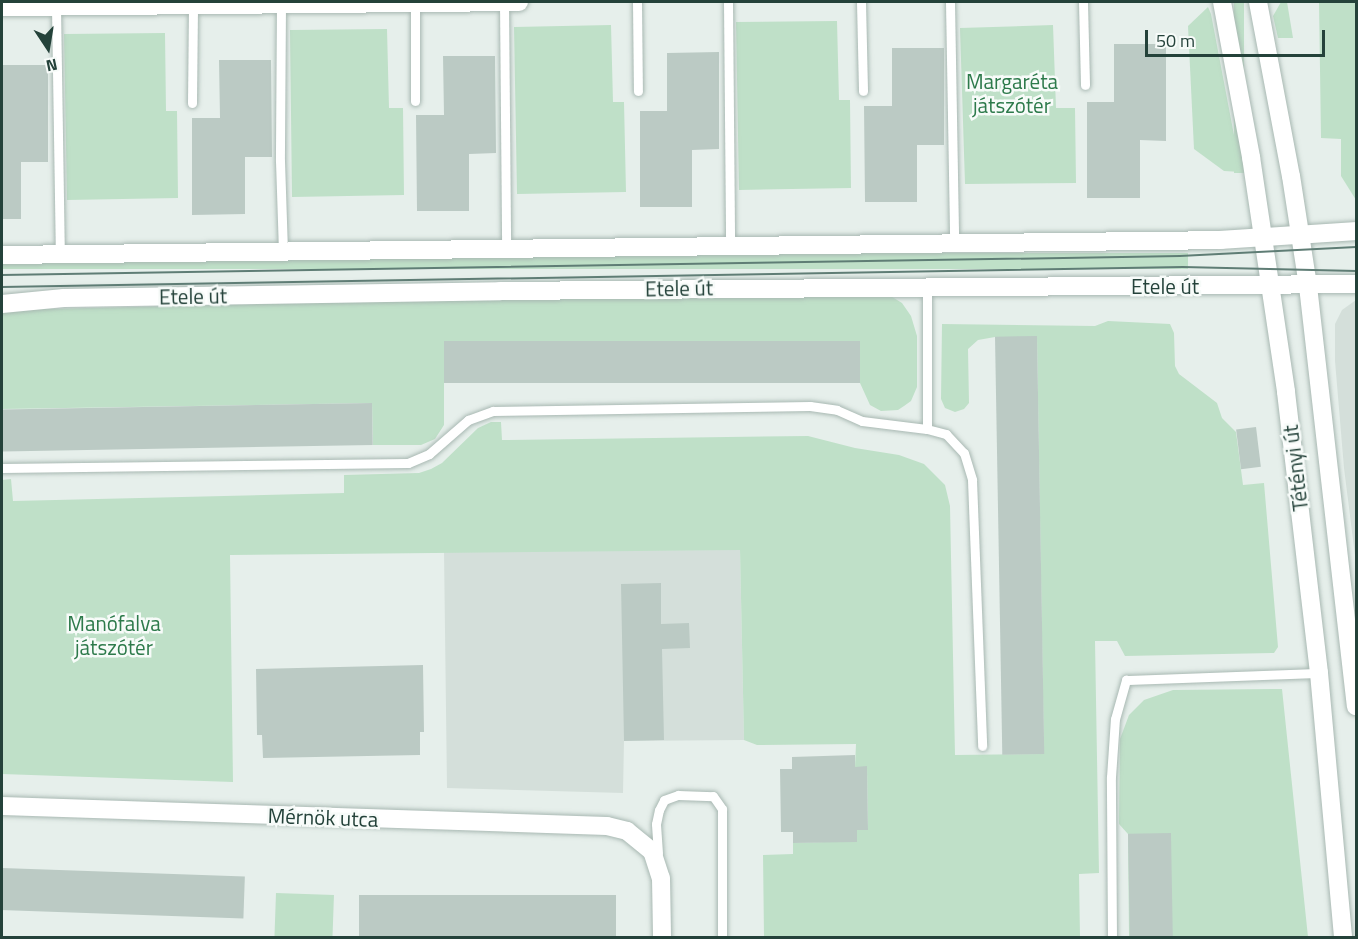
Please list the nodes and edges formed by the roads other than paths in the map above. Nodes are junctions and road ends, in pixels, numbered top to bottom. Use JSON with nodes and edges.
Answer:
{"nodes":[{"id":1,"x":467,"y":2,"type":"edge"},
{"id":2,"x":504,"y":2,"type":"edge"},
{"id":3,"x":519,"y":2,"type":"edge"},
{"id":4,"x":637,"y":2,"type":"edge"},
{"id":5,"x":728,"y":2,"type":"edge"},
{"id":6,"x":861,"y":2,"type":"edge"},
{"id":7,"x":950,"y":2,"type":"edge"},
{"id":8,"x":1083,"y":2,"type":"edge"},
{"id":9,"x":1222,"y":2,"type":"edge"},
{"id":10,"x":1258,"y":2,"type":"edge"},
{"id":11,"x":415,"y":3,"type":"junction"},
{"id":12,"x":192,"y":5,"type":"junction"},
{"id":13,"x":281,"y":5,"type":"junction"},
{"id":14,"x":2,"y":7,"type":"edge"},
{"id":15,"x":56,"y":7,"type":"junction"},
{"id":16,"x":1085,"y":85,"type":"dead end"},
{"id":17,"x":638,"y":91,"type":"dead end"},
{"id":18,"x":863,"y":91,"type":"dead end"},
{"id":19,"x":415,"y":101,"type":"dead end"},
{"id":20,"x":192,"y":103,"type":"dead end"},
{"id":21,"x":1356,"y":231,"type":"edge"},
{"id":22,"x":1300,"y":234,"type":"junction"},
{"id":23,"x":1264,"y":237,"type":"junction"},
{"id":24,"x":954,"y":243,"type":"junction"},
{"id":25,"x":730,"y":246,"type":"junction"},
{"id":26,"x":506,"y":249,"type":"junction"},
{"id":27,"x":283,"y":253,"type":"junction"},
{"id":28,"x":2,"y":255,"type":"edge"},
{"id":29,"x":60,"y":255,"type":"junction"},
{"id":30,"x":1356,"y":284,"type":"edge"},
{"id":31,"x":927,"y":285,"type":"junction"},
{"id":32,"x":1308,"y":286,"type":"junction"},
{"id":33,"x":1270,"y":287,"type":"junction"},
{"id":34,"x":2,"y":304,"type":"edge"},
{"id":35,"x":927,"y":429,"type":"junction"},
{"id":36,"x":2,"y":468,"type":"edge"},
{"id":37,"x":1351,"y":671,"type":"junction"},
{"id":38,"x":1319,"y":673,"type":"junction"},
{"id":39,"x":1356,"y":706,"type":"edge"},
{"id":40,"x":982,"y":746,"type":"dead end"},
{"id":41,"x":2,"y":806,"type":"edge"},
{"id":42,"x":658,"y":863,"type":"junction"},
{"id":43,"x":662,"y":938,"type":"edge"},
{"id":44,"x":722,"y":938,"type":"edge"},
{"id":45,"x":1112,"y":938,"type":"edge"},
{"id":46,"x":1343,"y":938,"type":"edge"}],
"edges":[{"from":1,"to":2,"type":"main road"},
{"from":1,"to":11,"type":"main road"},
{"from":2,"to":3,"type":"main road"},
{"from":2,"to":26,"type":"lane"},
{"from":4,"to":17,"type":"lane"},
{"from":5,"to":25,"type":"lane"},
{"from":6,"to":18,"type":"lane"},
{"from":7,"to":24,"type":"lane"},
{"from":8,"to":16,"type":"lane"},
{"from":9,"to":23,"type":"main road","name":"Tétényi út"},
{"from":10,"to":22,"type":"main road","name":"Tétényi út"},
{"from":11,"to":13,"type":"main road"},
{"from":11,"to":19,"type":"lane"},
{"from":12,"to":13,"type":"main road"},
{"from":12,"to":15,"type":"main road"},
{"from":12,"to":20,"type":"lane"},
{"from":13,"to":27,"type":"lane"},
{"from":14,"to":15,"type":"main road"},
{"from":15,"to":29,"type":"lane"},
{"from":21,"to":22,"type":"main road","name":"Etele út"},
{"from":22,"to":23,"type":"main road","name":"Etele út"},
{"from":22,"to":32,"type":"main road","name":"Tétényi út"},
{"from":23,"to":24,"type":"main road","name":"Etele út"},
{"from":23,"to":33,"type":"main road","name":"Tétényi út"},
{"from":24,"to":25,"type":"main road","name":"Etele út"},
{"from":25,"to":26,"type":"main road","name":"Etele út"},
{"from":26,"to":27,"type":"main road","name":"Etele út"},
{"from":27,"to":29,"type":"main road","name":"Etele út"},
{"from":28,"to":29,"type":"main road","name":"Etele út"},
{"from":30,"to":32,"type":"main road","name":"Etele út"},
{"from":31,"to":33,"type":"main road","name":"Etele út"},
{"from":31,"to":34,"type":"main road","name":"Etele út"},
{"from":31,"to":35,"type":"lane"},
{"from":32,"to":33,"type":"main road","name":"Etele út"},
{"from":32,"to":37,"type":"main road","name":"Tétényi út"},
{"from":33,"to":38,"type":"main road","name":"Tétényi út"},
{"from":35,"to":36,"type":"lane"},
{"from":35,"to":40,"type":"lane"},
{"from":37,"to":38,"type":"main road"},
{"from":37,"to":39,"type":"main road","name":"Tétényi út"},
{"from":38,"to":45,"type":"lane"},
{"from":38,"to":46,"type":"main road","name":"Tétényi út"},
{"from":41,"to":42,"type":"main road","name":"Mérnök utca"},
{"from":42,"to":43,"type":"main road"},
{"from":42,"to":44,"type":"lane"}]}
